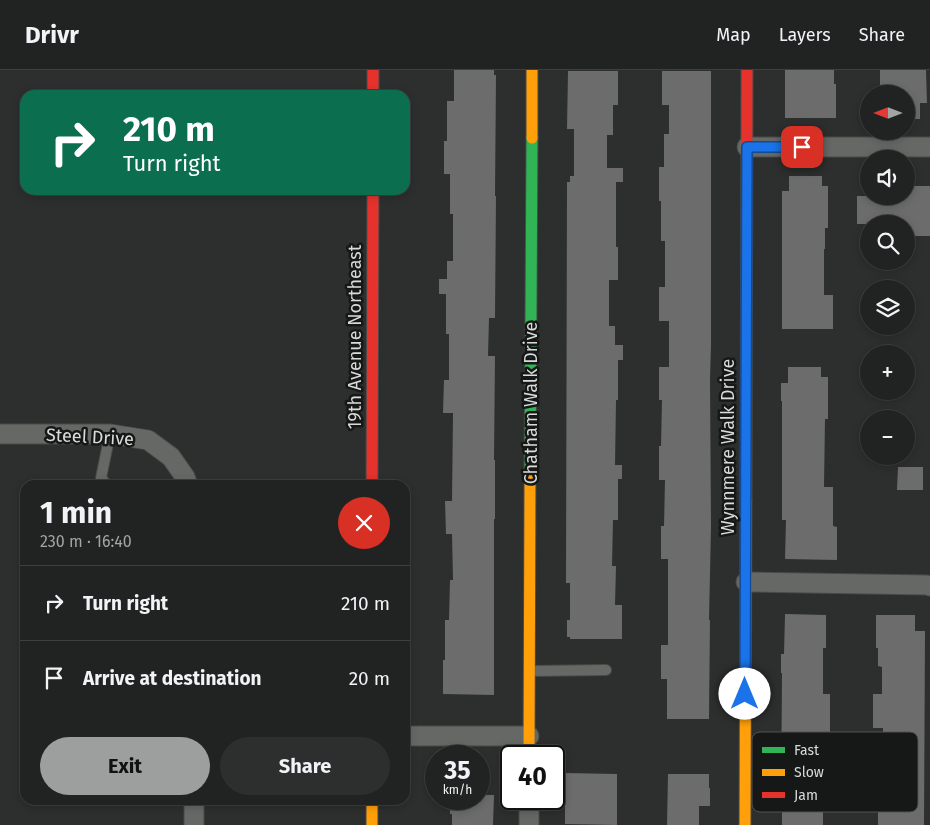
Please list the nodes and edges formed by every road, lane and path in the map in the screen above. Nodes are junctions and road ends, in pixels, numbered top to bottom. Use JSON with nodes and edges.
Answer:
{"nodes":[{"id":1,"x":373,"y":70,"type":"edge"},
{"id":2,"x":532,"y":70,"type":"edge"},
{"id":3,"x":747,"y":70,"type":"edge"},
{"id":4,"x":373,"y":90,"type":"edge"},
{"id":5,"x":747,"y":147,"type":"junction"},
{"id":6,"x":930,"y":147,"type":"edge"},
{"id":7,"x":373,"y":195,"type":"edge"},
{"id":8,"x":0,"y":434,"type":"edge"},
{"id":9,"x":110,"y":434,"type":"junction"},
{"id":10,"x":103,"y":480,"type":"edge"},
{"id":11,"x":186,"y":480,"type":"edge"},
{"id":12,"x":372,"y":480,"type":"edge"},
{"id":13,"x":746,"y":582,"type":"junction"},
{"id":14,"x":930,"y":586,"type":"edge"},
{"id":15,"x":606,"y":670,"type":"dead end"},
{"id":16,"x":529,"y":671,"type":"junction"},
{"id":17,"x":410,"y":736,"type":"edge"},
{"id":18,"x":529,"y":736,"type":"junction"},
{"id":19,"x":529,"y":745,"type":"edge"},
{"id":20,"x":194,"y":805,"type":"edge"},
{"id":21,"x":372,"y":805,"type":"edge"},
{"id":22,"x":529,"y":810,"type":"edge"},
{"id":23,"x":194,"y":825,"type":"edge"},
{"id":24,"x":372,"y":825,"type":"edge"},
{"id":25,"x":529,"y":825,"type":"edge"},
{"id":26,"x":745,"y":825,"type":"edge"}],
"edges":[{"from":1,"to":4,"type":"street"},
{"from":2,"to":16,"type":"street","name":"Chatham Walk Drive"},
{"from":3,"to":5,"type":"street","name":"Wynnmere Walk Drive"},
{"from":5,"to":6,"type":"street"},
{"from":5,"to":13,"type":"street","name":"Wynnmere Walk Drive"},
{"from":7,"to":12,"type":"street","name":"19th Avenue Northeast"},
{"from":8,"to":9,"type":"street","name":"Steel Drive"},
{"from":9,"to":10,"type":"lane"},
{"from":9,"to":11,"type":"street","name":"Steel Drive"},
{"from":13,"to":14,"type":"street"},
{"from":13,"to":26,"type":"street","name":"Wynnmere Walk Drive"},
{"from":15,"to":16,"type":"lane"},
{"from":16,"to":18,"type":"street","name":"Chatham Walk Drive"},
{"from":17,"to":18,"type":"street"},
{"from":18,"to":19,"type":"street","name":"Chatham Walk Drive"},
{"from":20,"to":23,"type":"street"},
{"from":21,"to":24,"type":"street"},
{"from":22,"to":25,"type":"street"}]}
